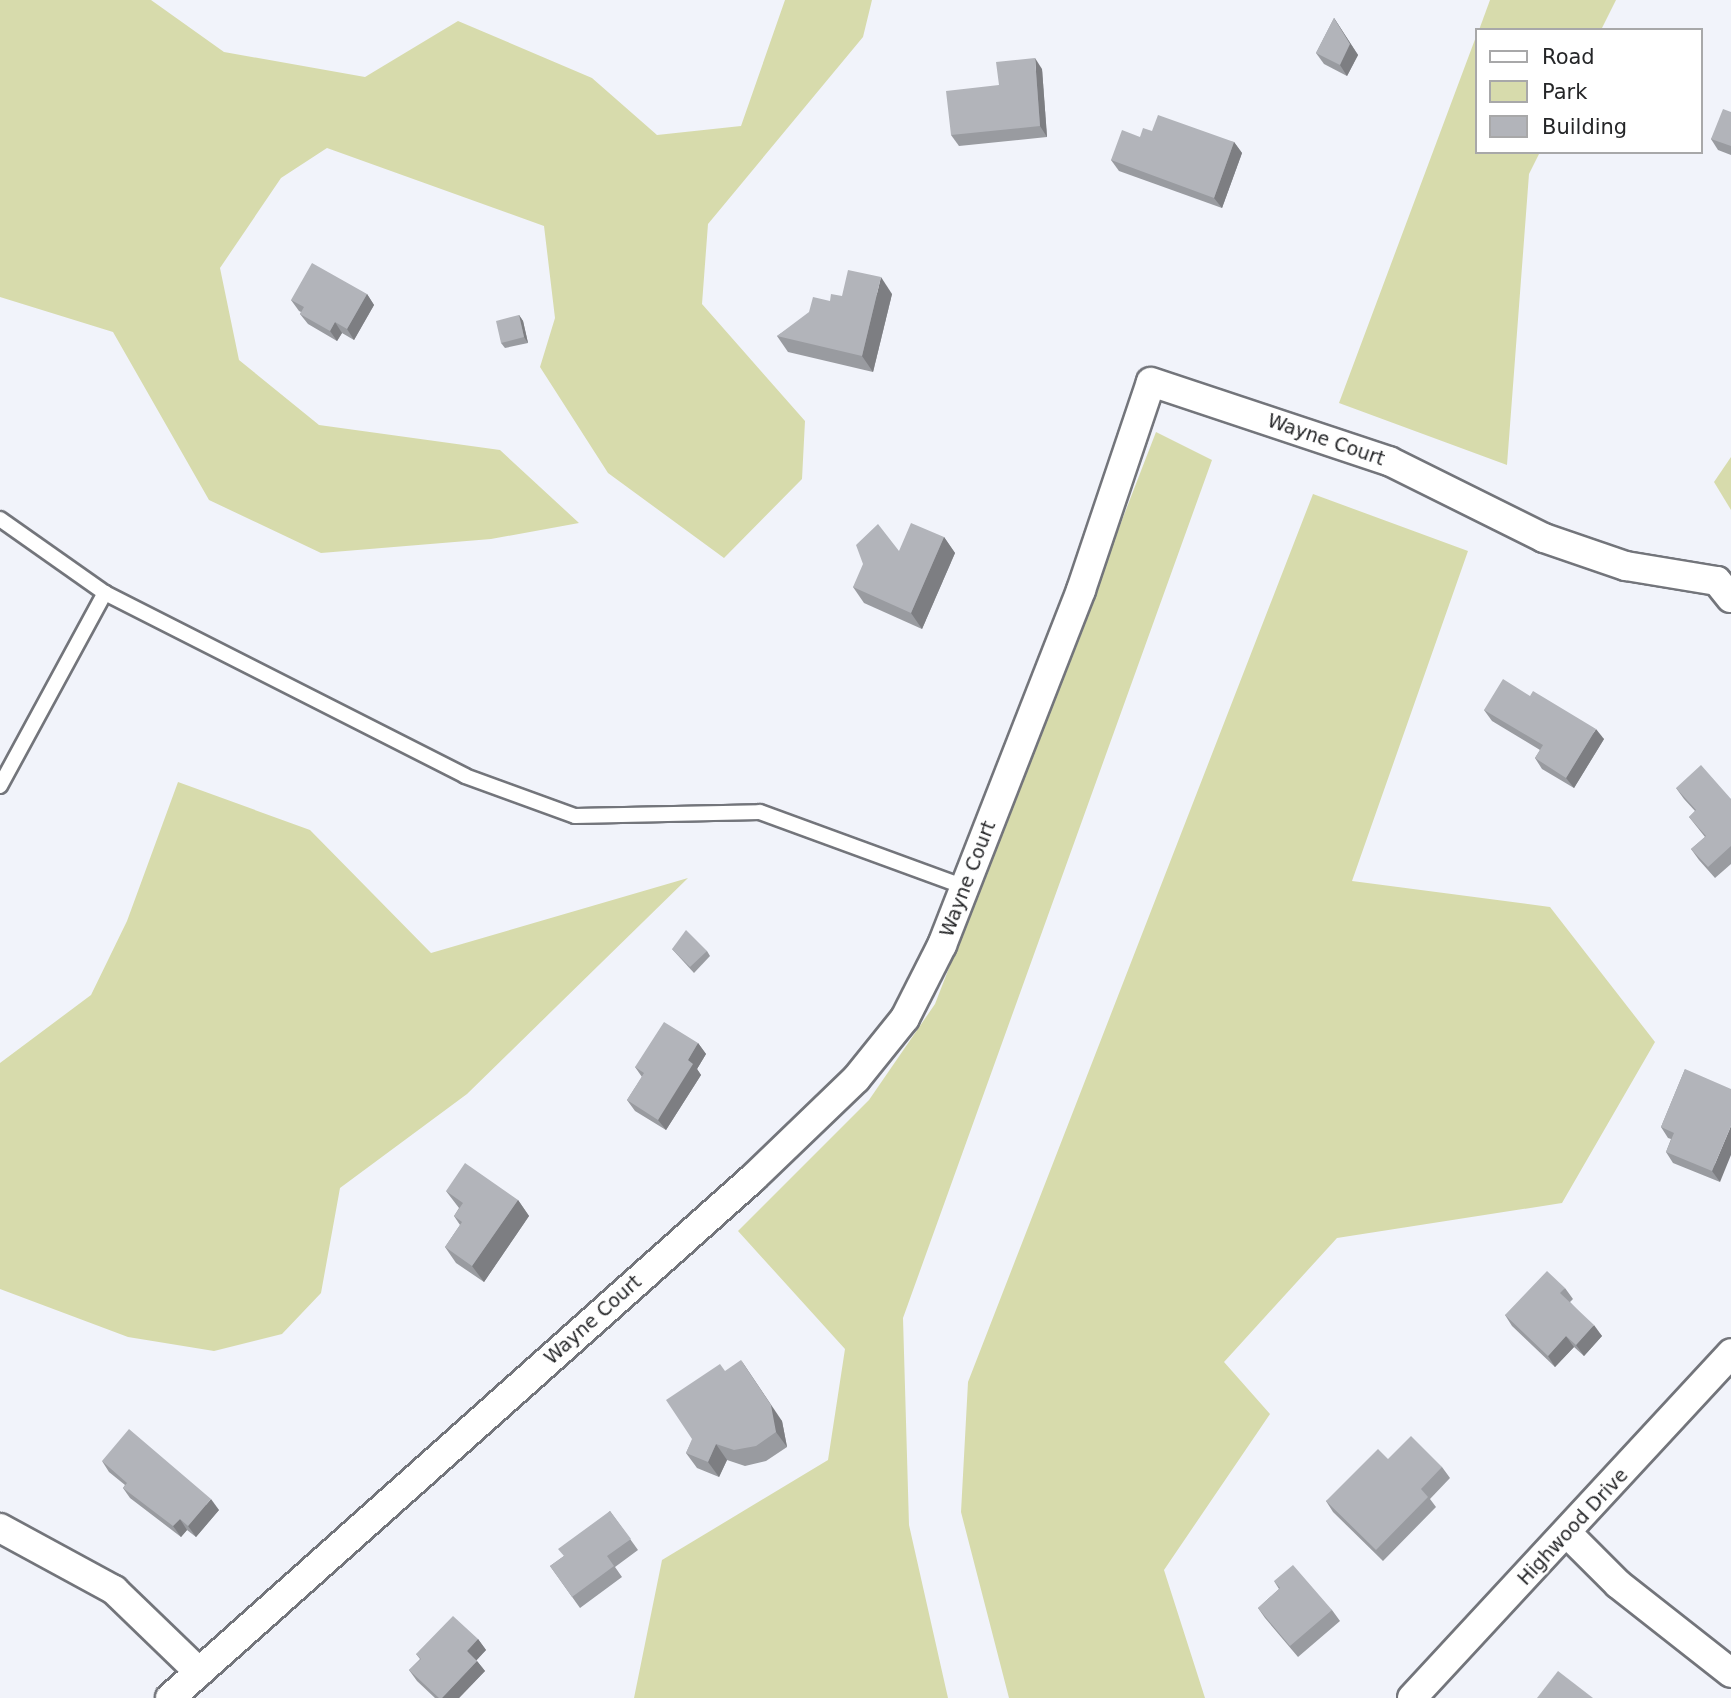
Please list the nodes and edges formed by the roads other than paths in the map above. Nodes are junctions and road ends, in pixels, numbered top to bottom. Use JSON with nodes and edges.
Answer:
{"nodes":[{"id":1,"x":0,"y":519,"type":"edge"},
{"id":2,"x":105,"y":593,"type":"junction"},
{"id":3,"x":1731,"y":598,"type":"edge"},
{"id":4,"x":0,"y":786,"type":"edge"},
{"id":5,"x":965,"y":887,"type":"junction"},
{"id":6,"x":1731,"y":1353,"type":"edge"},
{"id":7,"x":0,"y":1528,"type":"edge"},
{"id":8,"x":1568,"y":1534,"type":"junction"},
{"id":9,"x":199,"y":1672,"type":"junction"},
{"id":10,"x":1731,"y":1674,"type":"edge"},
{"id":11,"x":170,"y":1698,"type":"edge"},
{"id":12,"x":1412,"y":1698,"type":"edge"}],
"edges":[{"from":1,"to":2,"type":"lane"},
{"from":2,"to":4,"type":"lane"},
{"from":2,"to":5,"type":"lane"},
{"from":3,"to":5,"type":"street","name":"Wayne Court"},
{"from":5,"to":9,"type":"street","name":"Wayne Court"},
{"from":6,"to":8,"type":"street","name":"Highwood Drive"},
{"from":7,"to":9,"type":"street"},
{"from":8,"to":10,"type":"street"},
{"from":8,"to":12,"type":"street","name":"Highwood Drive"},
{"from":9,"to":11,"type":"street","name":"Wayne Court"}]}
